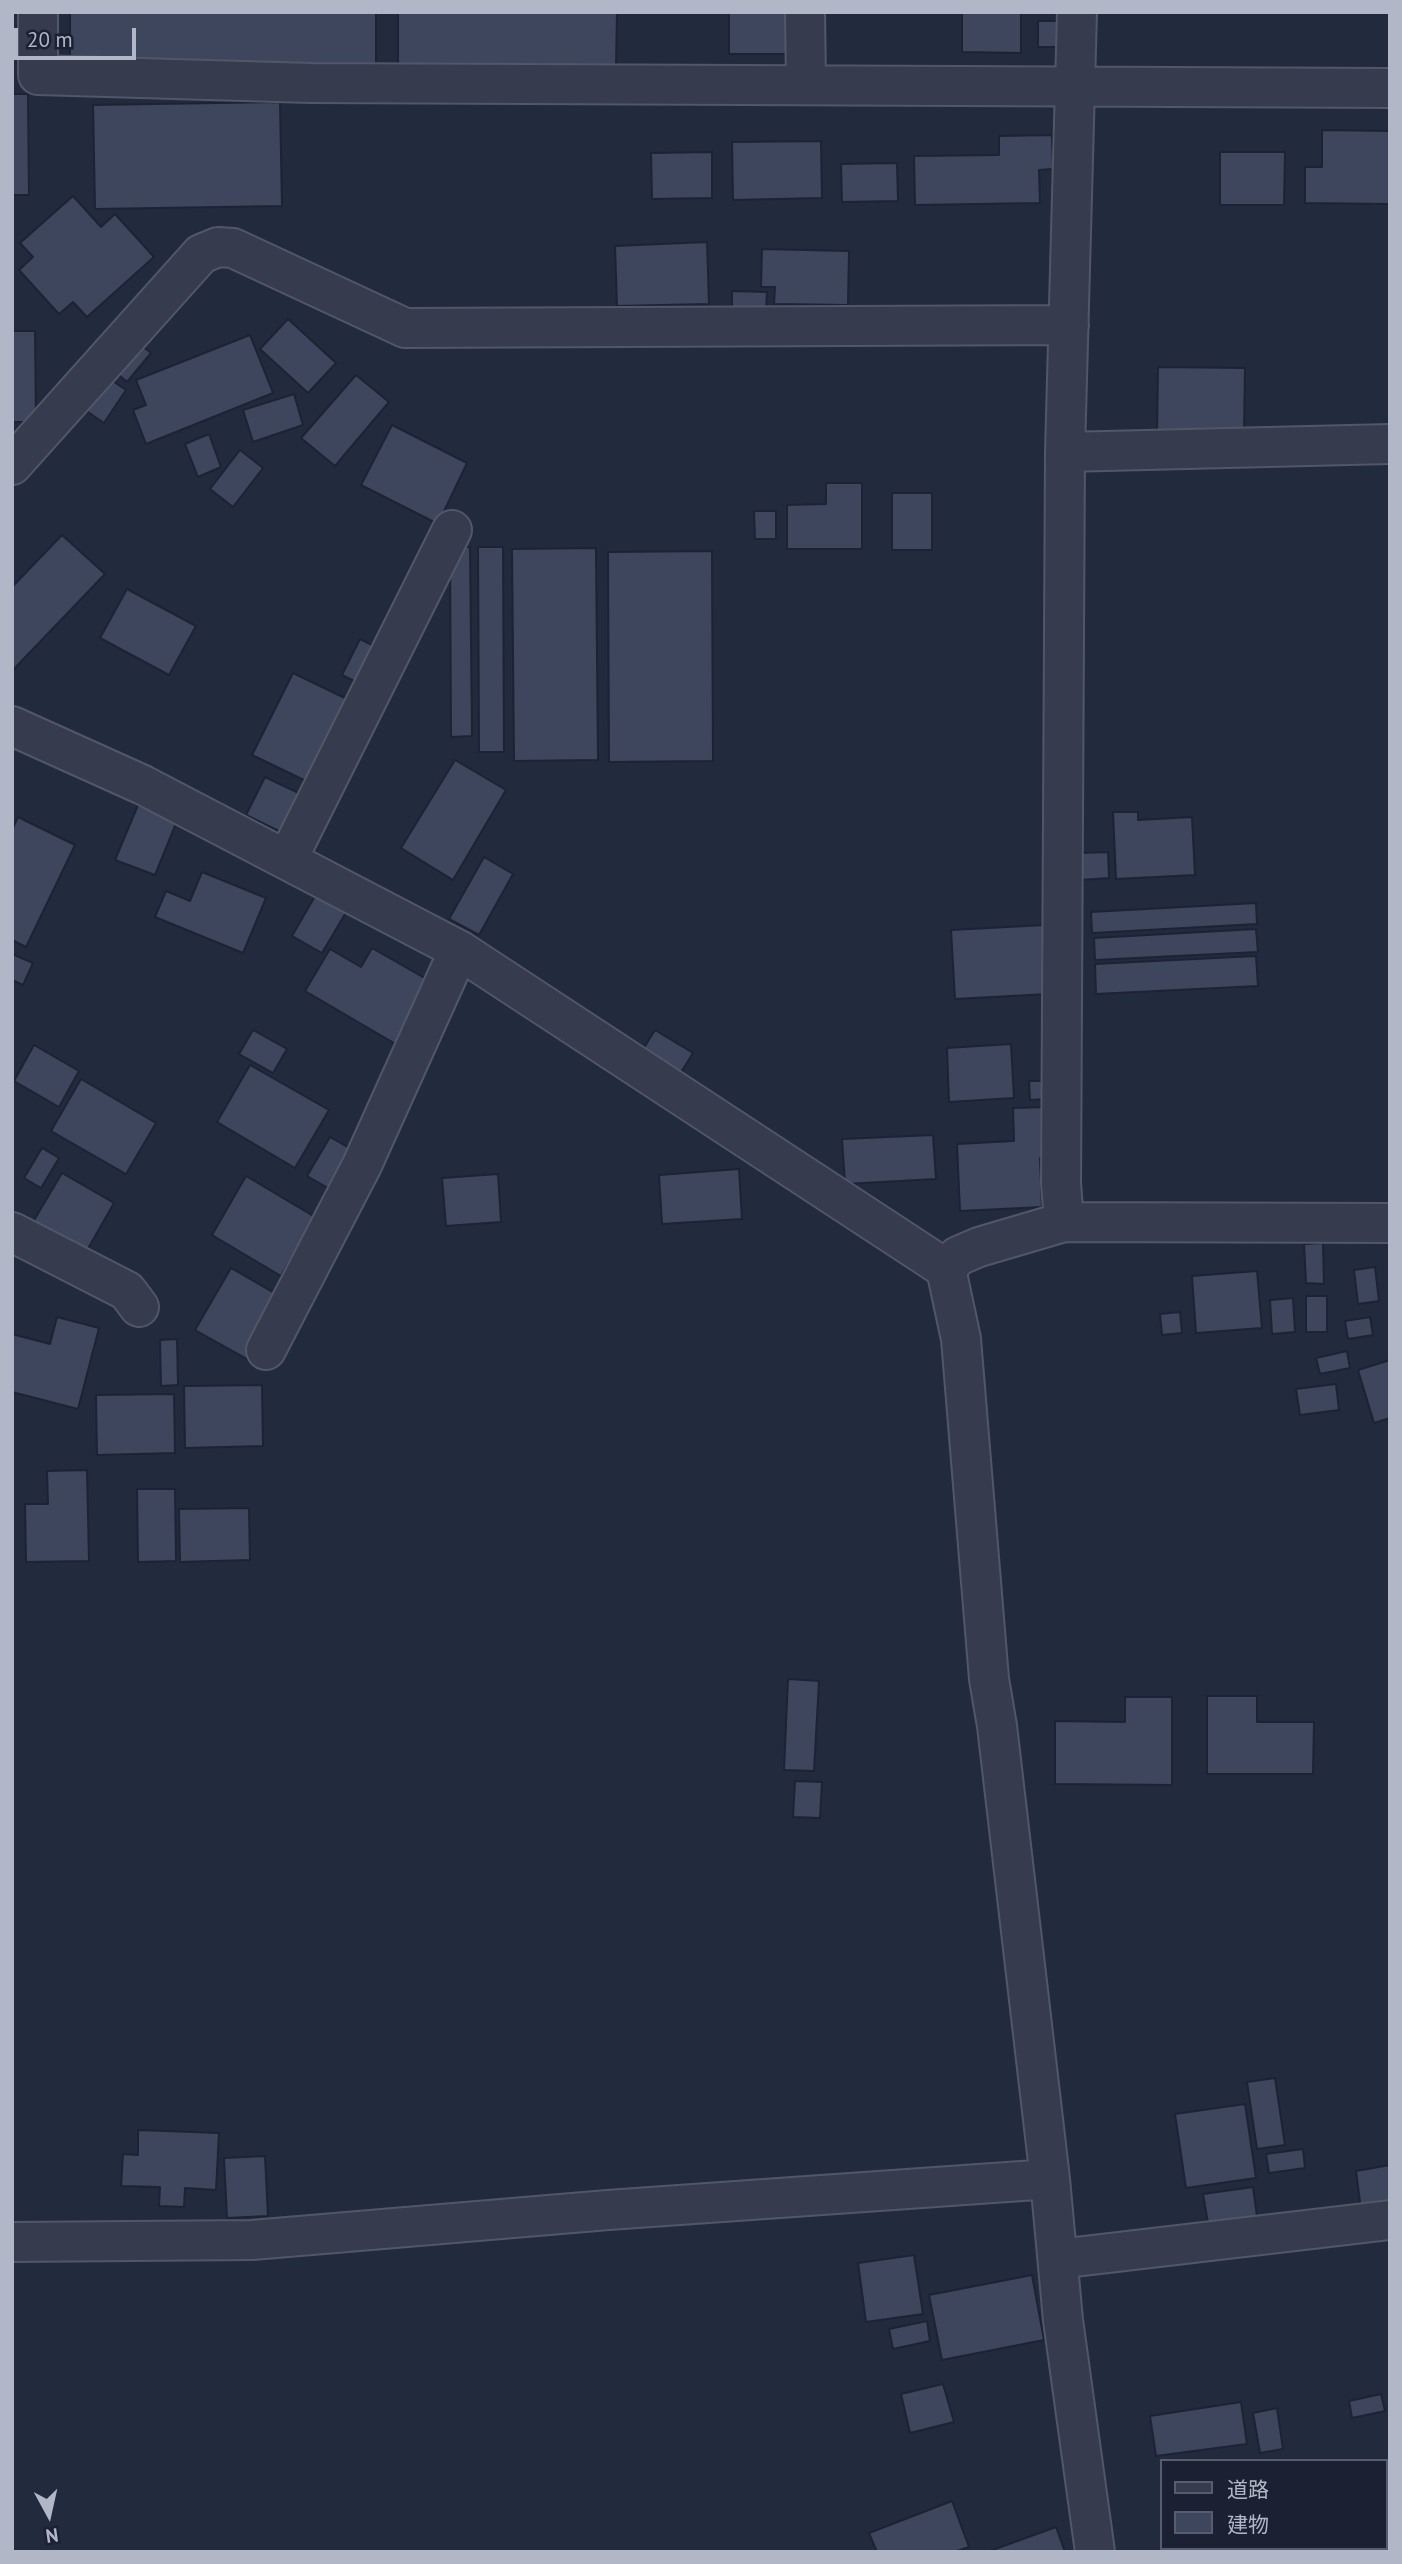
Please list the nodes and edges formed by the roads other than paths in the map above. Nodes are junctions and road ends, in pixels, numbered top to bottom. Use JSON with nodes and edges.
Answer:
{"nodes":[{"id":1,"x":38,"y":12,"type":"edge"},
{"id":2,"x":805,"y":12,"type":"edge"},
{"id":3,"x":1077,"y":12,"type":"edge"},
{"id":4,"x":25,"y":76,"type":"edge"},
{"id":5,"x":806,"y":85,"type":"junction"},
{"id":6,"x":1077,"y":86,"type":"junction"},
{"id":7,"x":1390,"y":88,"type":"edge"},
{"id":8,"x":1069,"y":325,"type":"junction"},
{"id":9,"x":1390,"y":444,"type":"edge"},
{"id":10,"x":1065,"y":452,"type":"junction"},
{"id":11,"x":12,"y":465,"type":"edge"},
{"id":12,"x":452,"y":530,"type":"dead end"},
{"id":13,"x":12,"y":726,"type":"edge"},
{"id":14,"x":287,"y":860,"type":"junction"},
{"id":15,"x":459,"y":950,"type":"junction"},
{"id":16,"x":1064,"y":1222,"type":"junction"},
{"id":17,"x":1390,"y":1223,"type":"edge"},
{"id":18,"x":12,"y":1232,"type":"edge"},
{"id":19,"x":946,"y":1269,"type":"junction"},
{"id":20,"x":139,"y":1307,"type":"dead end"},
{"id":21,"x":265,"y":1350,"type":"dead end"},
{"id":22,"x":1050,"y":2179,"type":"junction"},
{"id":23,"x":1390,"y":2220,"type":"edge"},
{"id":24,"x":12,"y":2242,"type":"edge"},
{"id":25,"x":1058,"y":2259,"type":"junction"},
{"id":26,"x":1095,"y":2552,"type":"edge"}],
"edges":[{"from":1,"to":4,"type":"street"},
{"from":2,"to":5,"type":"street"},
{"from":3,"to":6,"type":"street"},
{"from":4,"to":5,"type":"street"},
{"from":5,"to":6,"type":"street"},
{"from":6,"to":7,"type":"street"},
{"from":6,"to":8,"type":"street"},
{"from":8,"to":10,"type":"street"},
{"from":8,"to":11,"type":"street"},
{"from":9,"to":10,"type":"street"},
{"from":10,"to":16,"type":"street"},
{"from":12,"to":14,"type":"street"},
{"from":13,"to":14,"type":"street"},
{"from":14,"to":15,"type":"street"},
{"from":15,"to":19,"type":"street"},
{"from":15,"to":21,"type":"street"},
{"from":16,"to":17,"type":"street"},
{"from":16,"to":19,"type":"street"},
{"from":18,"to":20,"type":"street"},
{"from":19,"to":22,"type":"street"},
{"from":22,"to":24,"type":"street"},
{"from":22,"to":25,"type":"street"},
{"from":23,"to":25,"type":"street"},
{"from":25,"to":26,"type":"street"}]}
